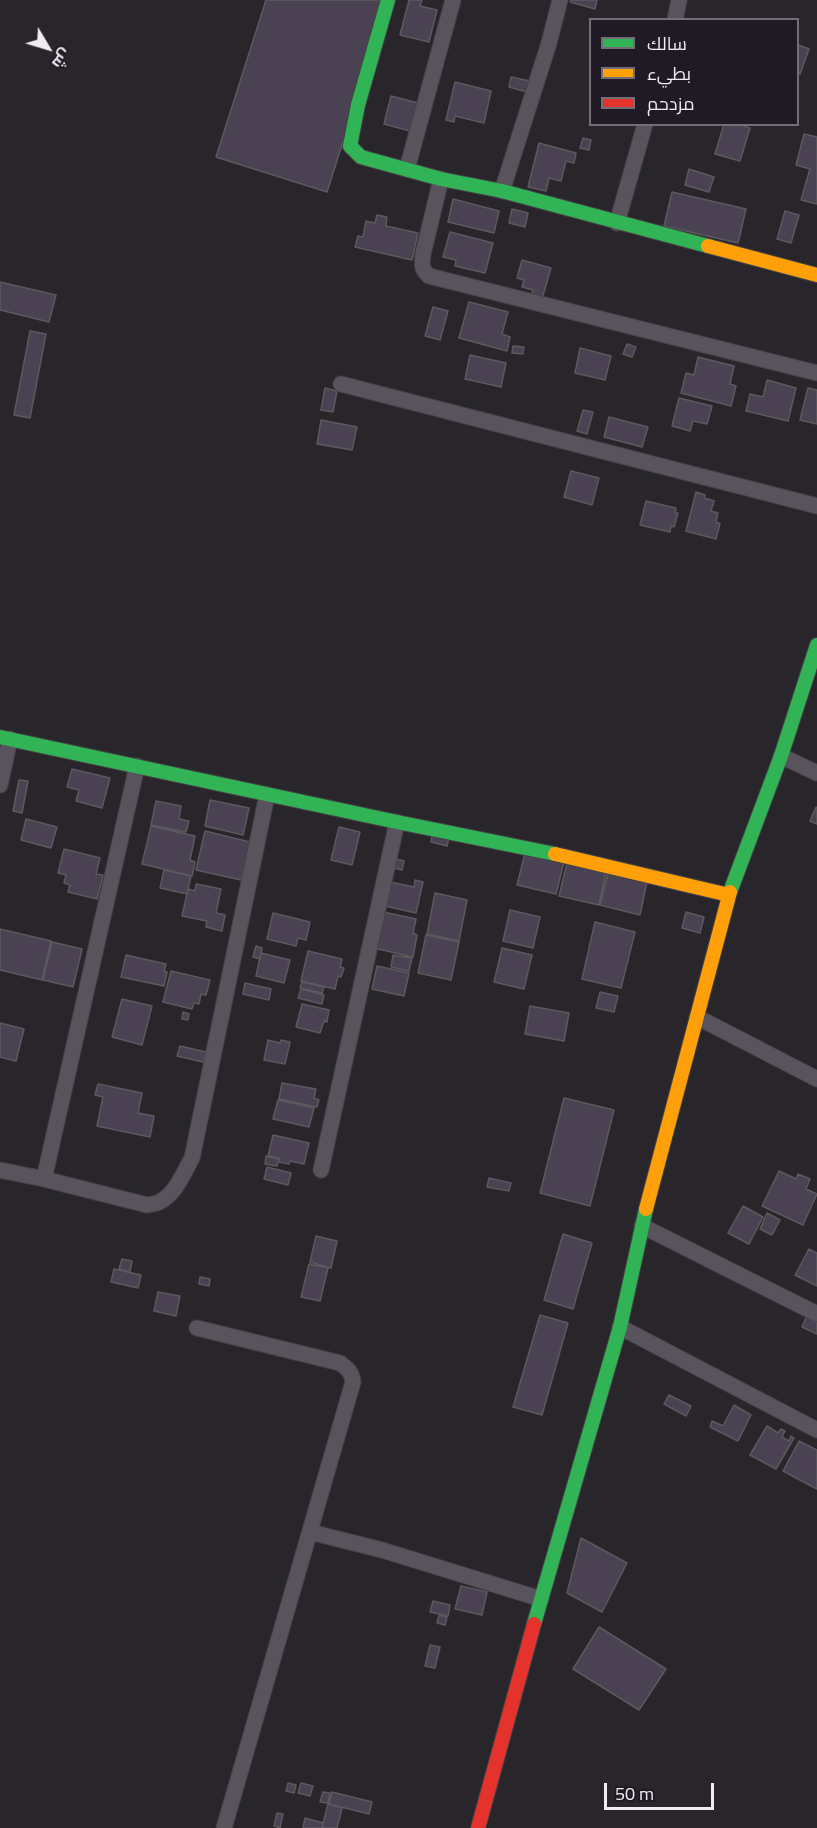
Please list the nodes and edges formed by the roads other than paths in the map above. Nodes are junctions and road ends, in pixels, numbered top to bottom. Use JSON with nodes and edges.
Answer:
{"nodes":[{"id":1,"x":388,"y":0,"type":"edge"},
{"id":2,"x":453,"y":0,"type":"edge"},
{"id":3,"x":560,"y":0,"type":"edge"},
{"id":4,"x":679,"y":0,"type":"edge"},
{"id":5,"x":675,"y":18,"type":"edge"},
{"id":6,"x":644,"y":126,"type":"edge"},
{"id":7,"x":407,"y":169,"type":"junction"},
{"id":8,"x":441,"y":179,"type":"junction"},
{"id":9,"x":502,"y":191,"type":"junction"},
{"id":10,"x":617,"y":223,"type":"junction"},
{"id":11,"x":817,"y":275,"type":"edge"},
{"id":12,"x":817,"y":373,"type":"edge"},
{"id":13,"x":340,"y":384,"type":"dead end"},
{"id":14,"x":817,"y":506,"type":"edge"},
{"id":15,"x":817,"y":645,"type":"edge"},
{"id":16,"x":5,"y":738,"type":"edge"},
{"id":17,"x":781,"y":756,"type":"junction"},
{"id":18,"x":137,"y":766,"type":"junction"},
{"id":19,"x":817,"y":773,"type":"edge"},
{"id":20,"x":0,"y":785,"type":"edge"},
{"id":21,"x":267,"y":795,"type":"junction"},
{"id":22,"x":397,"y":822,"type":"junction"},
{"id":23,"x":729,"y":895,"type":"junction"},
{"id":24,"x":697,"y":1017,"type":"junction"},
{"id":25,"x":817,"y":1079,"type":"edge"},
{"id":26,"x":0,"y":1170,"type":"edge"},
{"id":27,"x":321,"y":1170,"type":"dead end"},
{"id":28,"x":44,"y":1179,"type":"junction"},
{"id":29,"x":642,"y":1226,"type":"junction"},
{"id":30,"x":817,"y":1314,"type":"edge"},
{"id":31,"x":620,"y":1327,"type":"junction"},
{"id":32,"x":197,"y":1328,"type":"dead end"},
{"id":33,"x":817,"y":1430,"type":"edge"},
{"id":34,"x":310,"y":1532,"type":"junction"},
{"id":35,"x":541,"y":1599,"type":"junction"},
{"id":36,"x":224,"y":1828,"type":"edge"},
{"id":37,"x":478,"y":1828,"type":"edge"}],
"edges":[{"from":1,"to":7,"type":"street"},
{"from":2,"to":7,"type":"street"},
{"from":3,"to":9,"type":"street"},
{"from":4,"to":5,"type":"street"},
{"from":6,"to":10,"type":"street"},
{"from":7,"to":8,"type":"street"},
{"from":8,"to":9,"type":"street"},
{"from":8,"to":12,"type":"street"},
{"from":9,"to":10,"type":"street"},
{"from":10,"to":11,"type":"street"},
{"from":13,"to":14,"type":"street"},
{"from":15,"to":17,"type":"street"},
{"from":16,"to":18,"type":"street"},
{"from":16,"to":20,"type":"street"},
{"from":17,"to":19,"type":"street"},
{"from":17,"to":23,"type":"street"},
{"from":18,"to":21,"type":"street"},
{"from":18,"to":28,"type":"street"},
{"from":21,"to":22,"type":"street"},
{"from":21,"to":28,"type":"street"},
{"from":22,"to":23,"type":"street"},
{"from":22,"to":27,"type":"street"},
{"from":23,"to":24,"type":"street"},
{"from":24,"to":25,"type":"street"},
{"from":24,"to":29,"type":"street"},
{"from":26,"to":28,"type":"street"},
{"from":29,"to":30,"type":"street"},
{"from":29,"to":31,"type":"street"},
{"from":31,"to":33,"type":"street"},
{"from":31,"to":35,"type":"street"},
{"from":32,"to":34,"type":"street"},
{"from":34,"to":35,"type":"street"},
{"from":34,"to":36,"type":"street"},
{"from":35,"to":37,"type":"street"}]}
